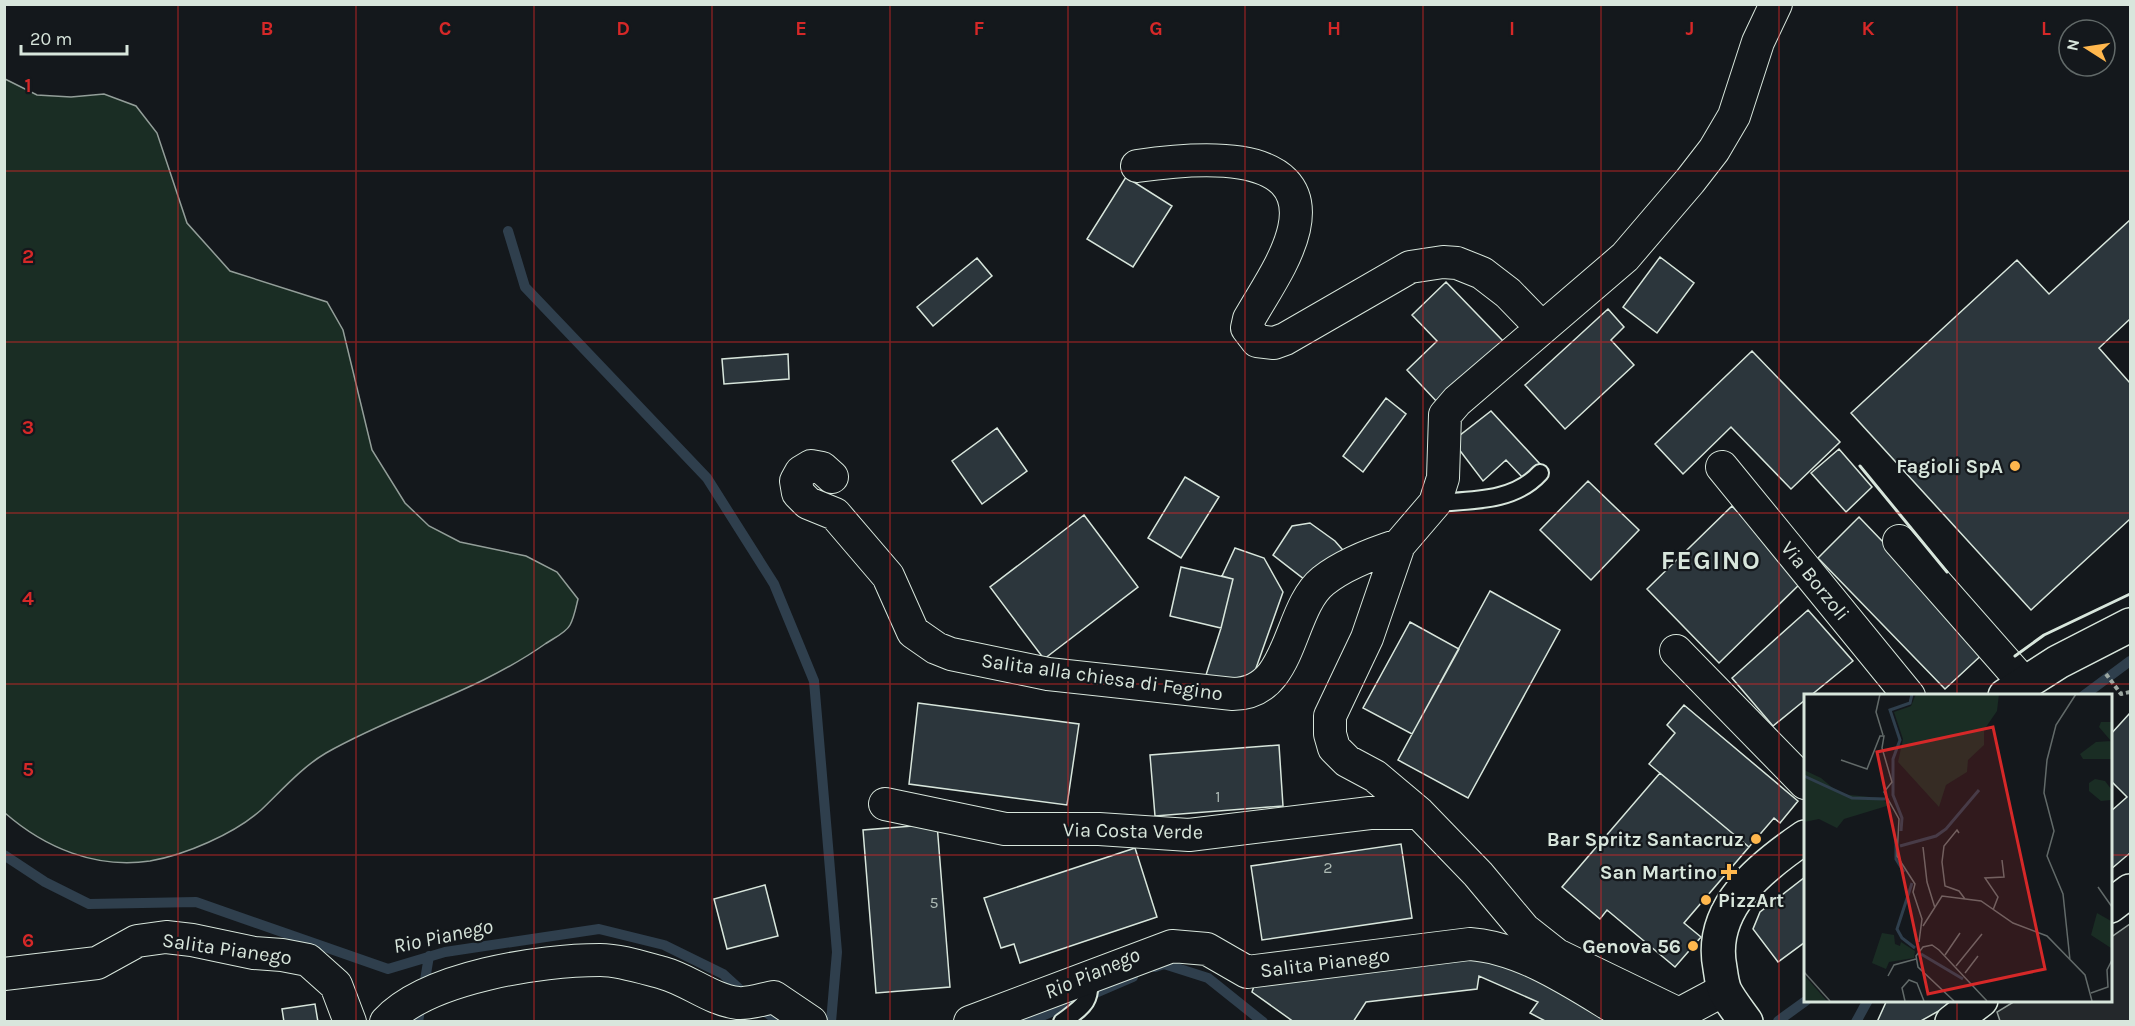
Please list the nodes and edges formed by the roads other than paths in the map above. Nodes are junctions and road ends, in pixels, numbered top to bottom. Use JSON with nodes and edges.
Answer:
{"nodes":[{"id":1,"x":1776,"y":4,"type":"edge"},
{"id":2,"x":1137,"y":166,"type":"dead end"},
{"id":3,"x":1542,"y":328,"type":"junction"},
{"id":4,"x":1722,"y":467,"type":"dead end"},
{"id":5,"x":1540,"y":473,"type":"dead end"},
{"id":6,"x":832,"y":477,"type":"dead end"},
{"id":7,"x":1435,"y":503,"type":"junction"},
{"id":8,"x":1899,"y":541,"type":"dead end"},
{"id":9,"x":1399,"y":545,"type":"junction"},
{"id":10,"x":2130,"y":625,"type":"edge"},
{"id":11,"x":1676,"y":651,"type":"dead end"},
{"id":12,"x":2015,"y":690,"type":"edge"},
{"id":13,"x":1907,"y":694,"type":"edge"},
{"id":14,"x":1804,"y":782,"type":"edge"},
{"id":15,"x":885,"y":804,"type":"dead end"},
{"id":16,"x":1419,"y":813,"type":"junction"},
{"id":17,"x":1804,"y":838,"type":"edge"},
{"id":18,"x":2130,"y":891,"type":"edge"},
{"id":19,"x":2111,"y":905,"type":"edge"},
{"id":20,"x":4,"y":974,"type":"edge"},
{"id":21,"x":1089,"y":976,"type":"junction"},
{"id":22,"x":1724,"y":990,"type":"junction"},
{"id":23,"x":1978,"y":1002,"type":"edge"},
{"id":24,"x":400,"y":1010,"type":"edge"},
{"id":25,"x":1670,"y":1018,"type":"edge"},
{"id":26,"x":350,"y":1022,"type":"edge"},
{"id":27,"x":811,"y":1022,"type":"edge"},
{"id":28,"x":970,"y":1022,"type":"edge"},
{"id":29,"x":1062,"y":1022,"type":"edge"},
{"id":30,"x":1646,"y":1022,"type":"edge"},
{"id":31,"x":1746,"y":1022,"type":"edge"},
{"id":32,"x":1952,"y":1022,"type":"edge"}],
"edges":[{"from":1,"to":3,"type":"street","name":"Salita alla chiesa di Fegino"},
{"from":2,"to":3,"type":"street"},
{"from":3,"to":7,"type":"street","name":"Salita alla chiesa di Fegino"},
{"from":4,"to":13,"type":"street","name":"Via Borzoli"},
{"from":5,"to":7,"type":"lane"},
{"from":6,"to":9,"type":"street","name":"Salita alla chiesa di Fegino"},
{"from":7,"to":9,"type":"street","name":"Salita alla chiesa di Fegino"},
{"from":8,"to":12,"type":"street"},
{"from":9,"to":16,"type":"street","name":"Salita alla chiesa di Fegino"},
{"from":10,"to":12,"type":"main road"},
{"from":11,"to":14,"type":"street"},
{"from":15,"to":16,"type":"street","name":"Via Costa Verde"},
{"from":16,"to":25,"type":"street","name":"Salita alla chiesa di Fegino"},
{"from":17,"to":22,"type":"main road"},
{"from":18,"to":19,"type":"main road"},
{"from":20,"to":26,"type":"street","name":"Salita Pianego"},
{"from":21,"to":28,"type":"street","name":"Salita Pianego"},
{"from":21,"to":29,"type":"lane"},
{"from":21,"to":30,"type":"street","name":"Salita Pianego"},
{"from":22,"to":25,"type":"street","name":"Salita alla chiesa di Fegino"},
{"from":22,"to":31,"type":"main road"},
{"from":23,"to":32,"type":"main road"},
{"from":24,"to":27,"type":"street"}]}
